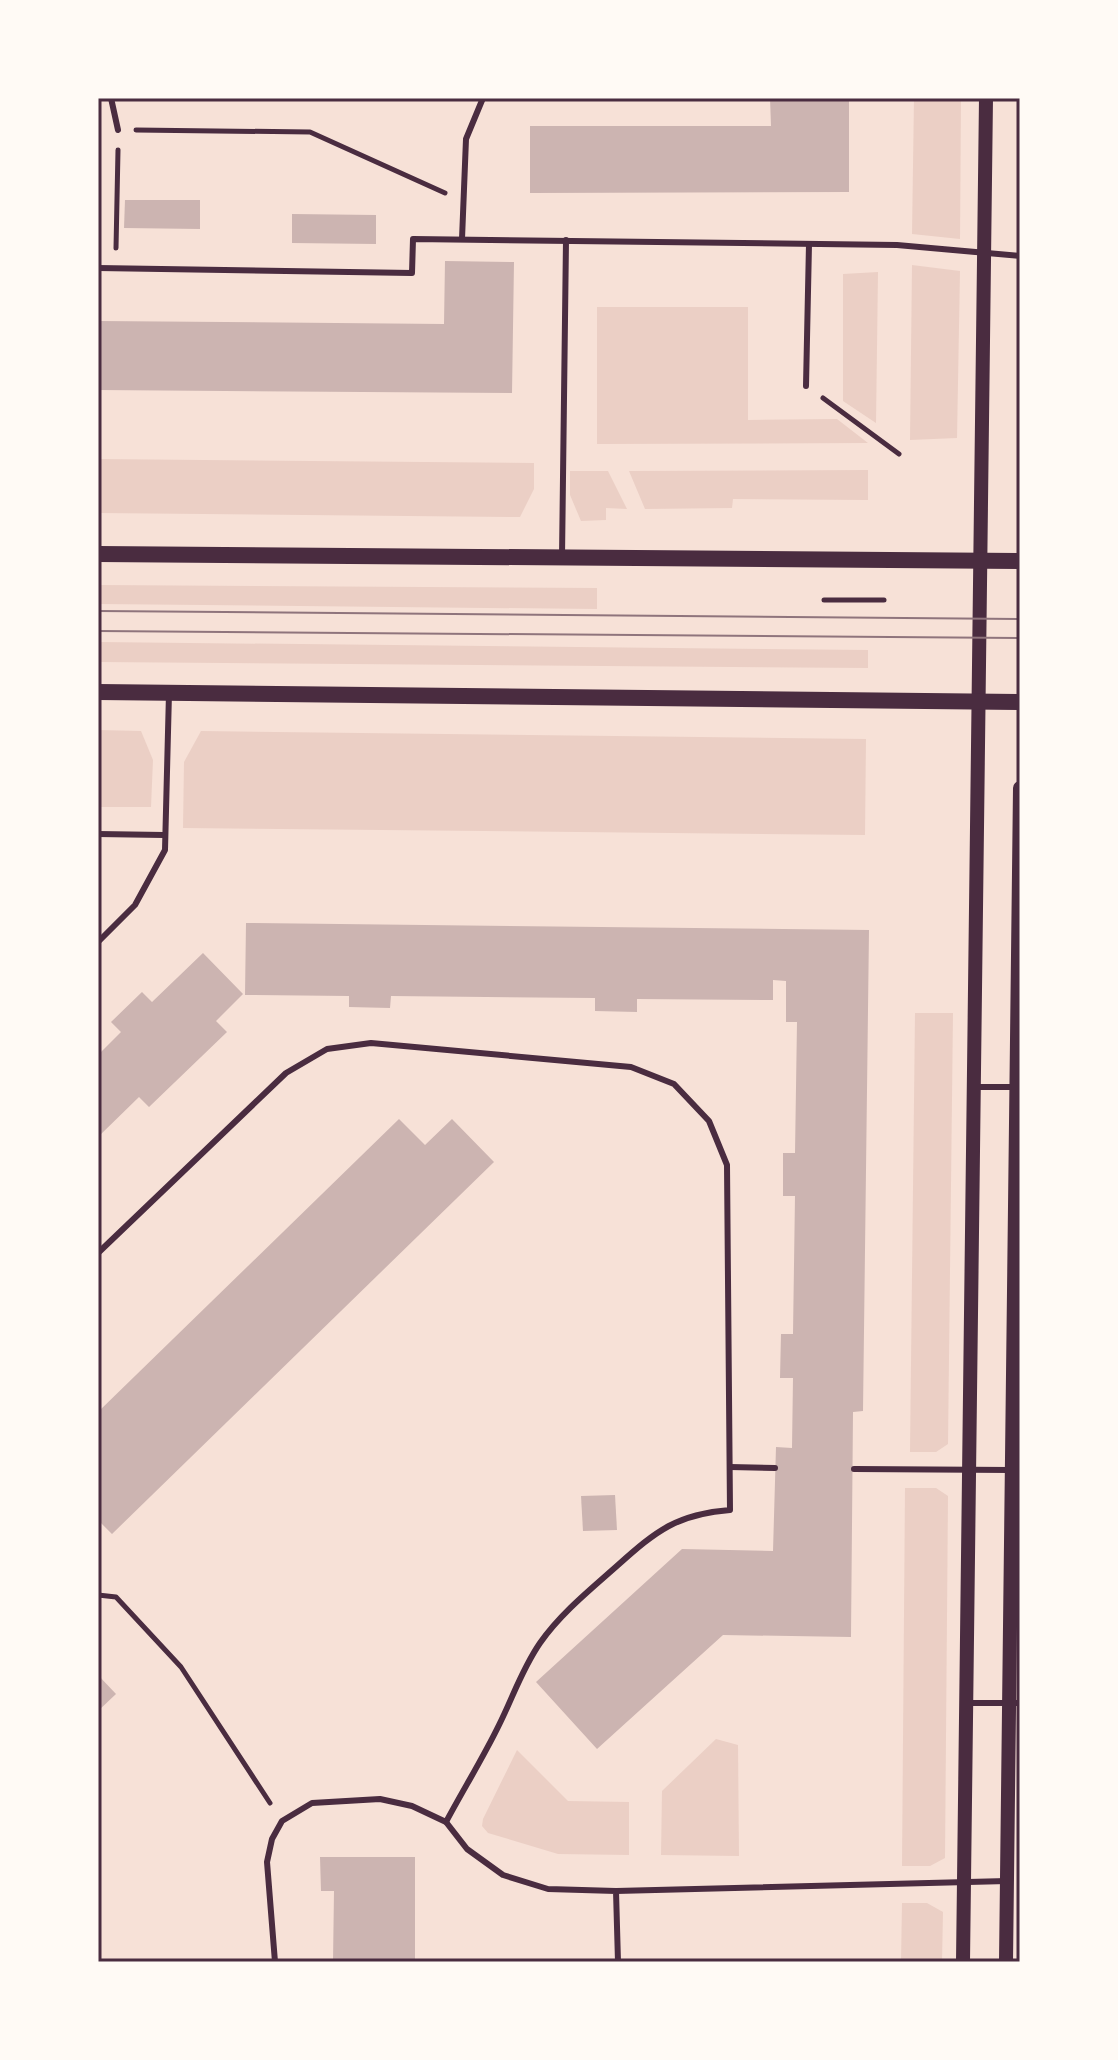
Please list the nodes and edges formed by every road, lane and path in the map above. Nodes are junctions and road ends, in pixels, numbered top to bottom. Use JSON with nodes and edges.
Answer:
{"nodes":[{"id":1,"x":111,"y":98,"type":"edge"},
{"id":2,"x":483,"y":98,"type":"edge"},
{"id":3,"x":986,"y":98,"type":"edge"},
{"id":4,"x":118,"y":130,"type":"junction"},
{"id":5,"x":464,"y":202,"type":"junction"},
{"id":6,"x":462,"y":239,"type":"junction"},
{"id":7,"x":566,"y":240,"type":"junction"},
{"id":8,"x":809,"y":244,"type":"junction"},
{"id":9,"x":984,"y":255,"type":"junction"},
{"id":10,"x":1020,"y":256,"type":"edge"},
{"id":11,"x":98,"y":268,"type":"edge"},
{"id":12,"x":116,"y":268,"type":"junction"},
{"id":13,"x":806,"y":386,"type":"joint"},
{"id":14,"x":899,"y":454,"type":"dead end"},
{"id":15,"x":98,"y":554,"type":"edge"},
{"id":16,"x":562,"y":557,"type":"junction"},
{"id":17,"x":980,"y":560,"type":"junction"},
{"id":18,"x":1020,"y":561,"type":"edge"},
{"id":19,"x":824,"y":600,"type":"dead end"},
{"id":20,"x":884,"y":600,"type":"dead end"},
{"id":21,"x":98,"y":692,"type":"edge"},
{"id":22,"x":169,"y":693,"type":"junction"},
{"id":23,"x":977,"y":701,"type":"junction"},
{"id":24,"x":1020,"y":702,"type":"edge"},
{"id":25,"x":1020,"y":788,"type":"edge"},
{"id":26,"x":98,"y":834,"type":"edge"},
{"id":27,"x":164,"y":835,"type":"junction"},
{"id":28,"x":98,"y":942,"type":"edge"},
{"id":29,"x":973,"y":1087,"type":"junction"},
{"id":30,"x":1018,"y":1087,"type":"edge"},
{"id":31,"x":98,"y":1253,"type":"edge"},
{"id":32,"x":730,"y":1467,"type":"junction"},
{"id":33,"x":775,"y":1468,"type":"dead end"},
{"id":34,"x":854,"y":1469,"type":"dead end"},
{"id":35,"x":968,"y":1470,"type":"junction"},
{"id":36,"x":1011,"y":1470,"type":"junction"},
{"id":37,"x":98,"y":1595,"type":"edge"},
{"id":38,"x":965,"y":1703,"type":"junction"},
{"id":39,"x":1014,"y":1703,"type":"edge"},
{"id":40,"x":282,"y":1821,"type":"junction"},
{"id":41,"x":446,"y":1822,"type":"junction"},
{"id":42,"x":1007,"y":1881,"type":"junction"},
{"id":43,"x":965,"y":1882,"type":"junction"},
{"id":44,"x":616,"y":1891,"type":"junction"},
{"id":45,"x":275,"y":1962,"type":"edge"},
{"id":46,"x":618,"y":1962,"type":"edge"},
{"id":47,"x":963,"y":1962,"type":"edge"},
{"id":48,"x":1006,"y":1962,"type":"edge"}],
"edges":[{"from":1,"to":4,"type":"lane"},
{"from":2,"to":5,"type":"lane"},
{"from":3,"to":9,"type":"street"},
{"from":4,"to":5,"type":"path"},
{"from":4,"to":12,"type":"path"},
{"from":5,"to":6,"type":"lane"},
{"from":6,"to":7,"type":"lane"},
{"from":6,"to":12,"type":"lane"},
{"from":7,"to":8,"type":"lane"},
{"from":7,"to":16,"type":"lane"},
{"from":8,"to":9,"type":"lane"},
{"from":8,"to":13,"type":"lane"},
{"from":9,"to":10,"type":"lane"},
{"from":9,"to":17,"type":"street"},
{"from":11,"to":12,"type":"lane"},
{"from":13,"to":14,"type":"path"},
{"from":15,"to":16,"type":"main road"},
{"from":16,"to":17,"type":"main road"},
{"from":17,"to":18,"type":"main road"},
{"from":17,"to":23,"type":"street"},
{"from":19,"to":20,"type":"path"},
{"from":21,"to":22,"type":"main road"},
{"from":22,"to":23,"type":"main road"},
{"from":22,"to":27,"type":"lane"},
{"from":23,"to":24,"type":"main road"},
{"from":23,"to":29,"type":"street"},
{"from":25,"to":30,"type":"street"},
{"from":26,"to":27,"type":"lane"},
{"from":27,"to":28,"type":"lane"},
{"from":29,"to":30,"type":"lane"},
{"from":29,"to":35,"type":"street"},
{"from":30,"to":36,"type":"street"},
{"from":31,"to":32,"type":"lane"},
{"from":32,"to":33,"type":"lane"},
{"from":32,"to":41,"type":"lane"},
{"from":34,"to":35,"type":"lane"},
{"from":35,"to":36,"type":"lane"},
{"from":35,"to":38,"type":"street"},
{"from":36,"to":39,"type":"street"},
{"from":37,"to":40,"type":"path"},
{"from":38,"to":39,"type":"lane"},
{"from":38,"to":43,"type":"street"},
{"from":39,"to":42,"type":"street"},
{"from":40,"to":41,"type":"lane"},
{"from":40,"to":45,"type":"lane"},
{"from":41,"to":44,"type":"lane"},
{"from":42,"to":43,"type":"lane"},
{"from":42,"to":48,"type":"street"},
{"from":43,"to":44,"type":"lane"},
{"from":43,"to":47,"type":"street"},
{"from":44,"to":46,"type":"lane"}]}
